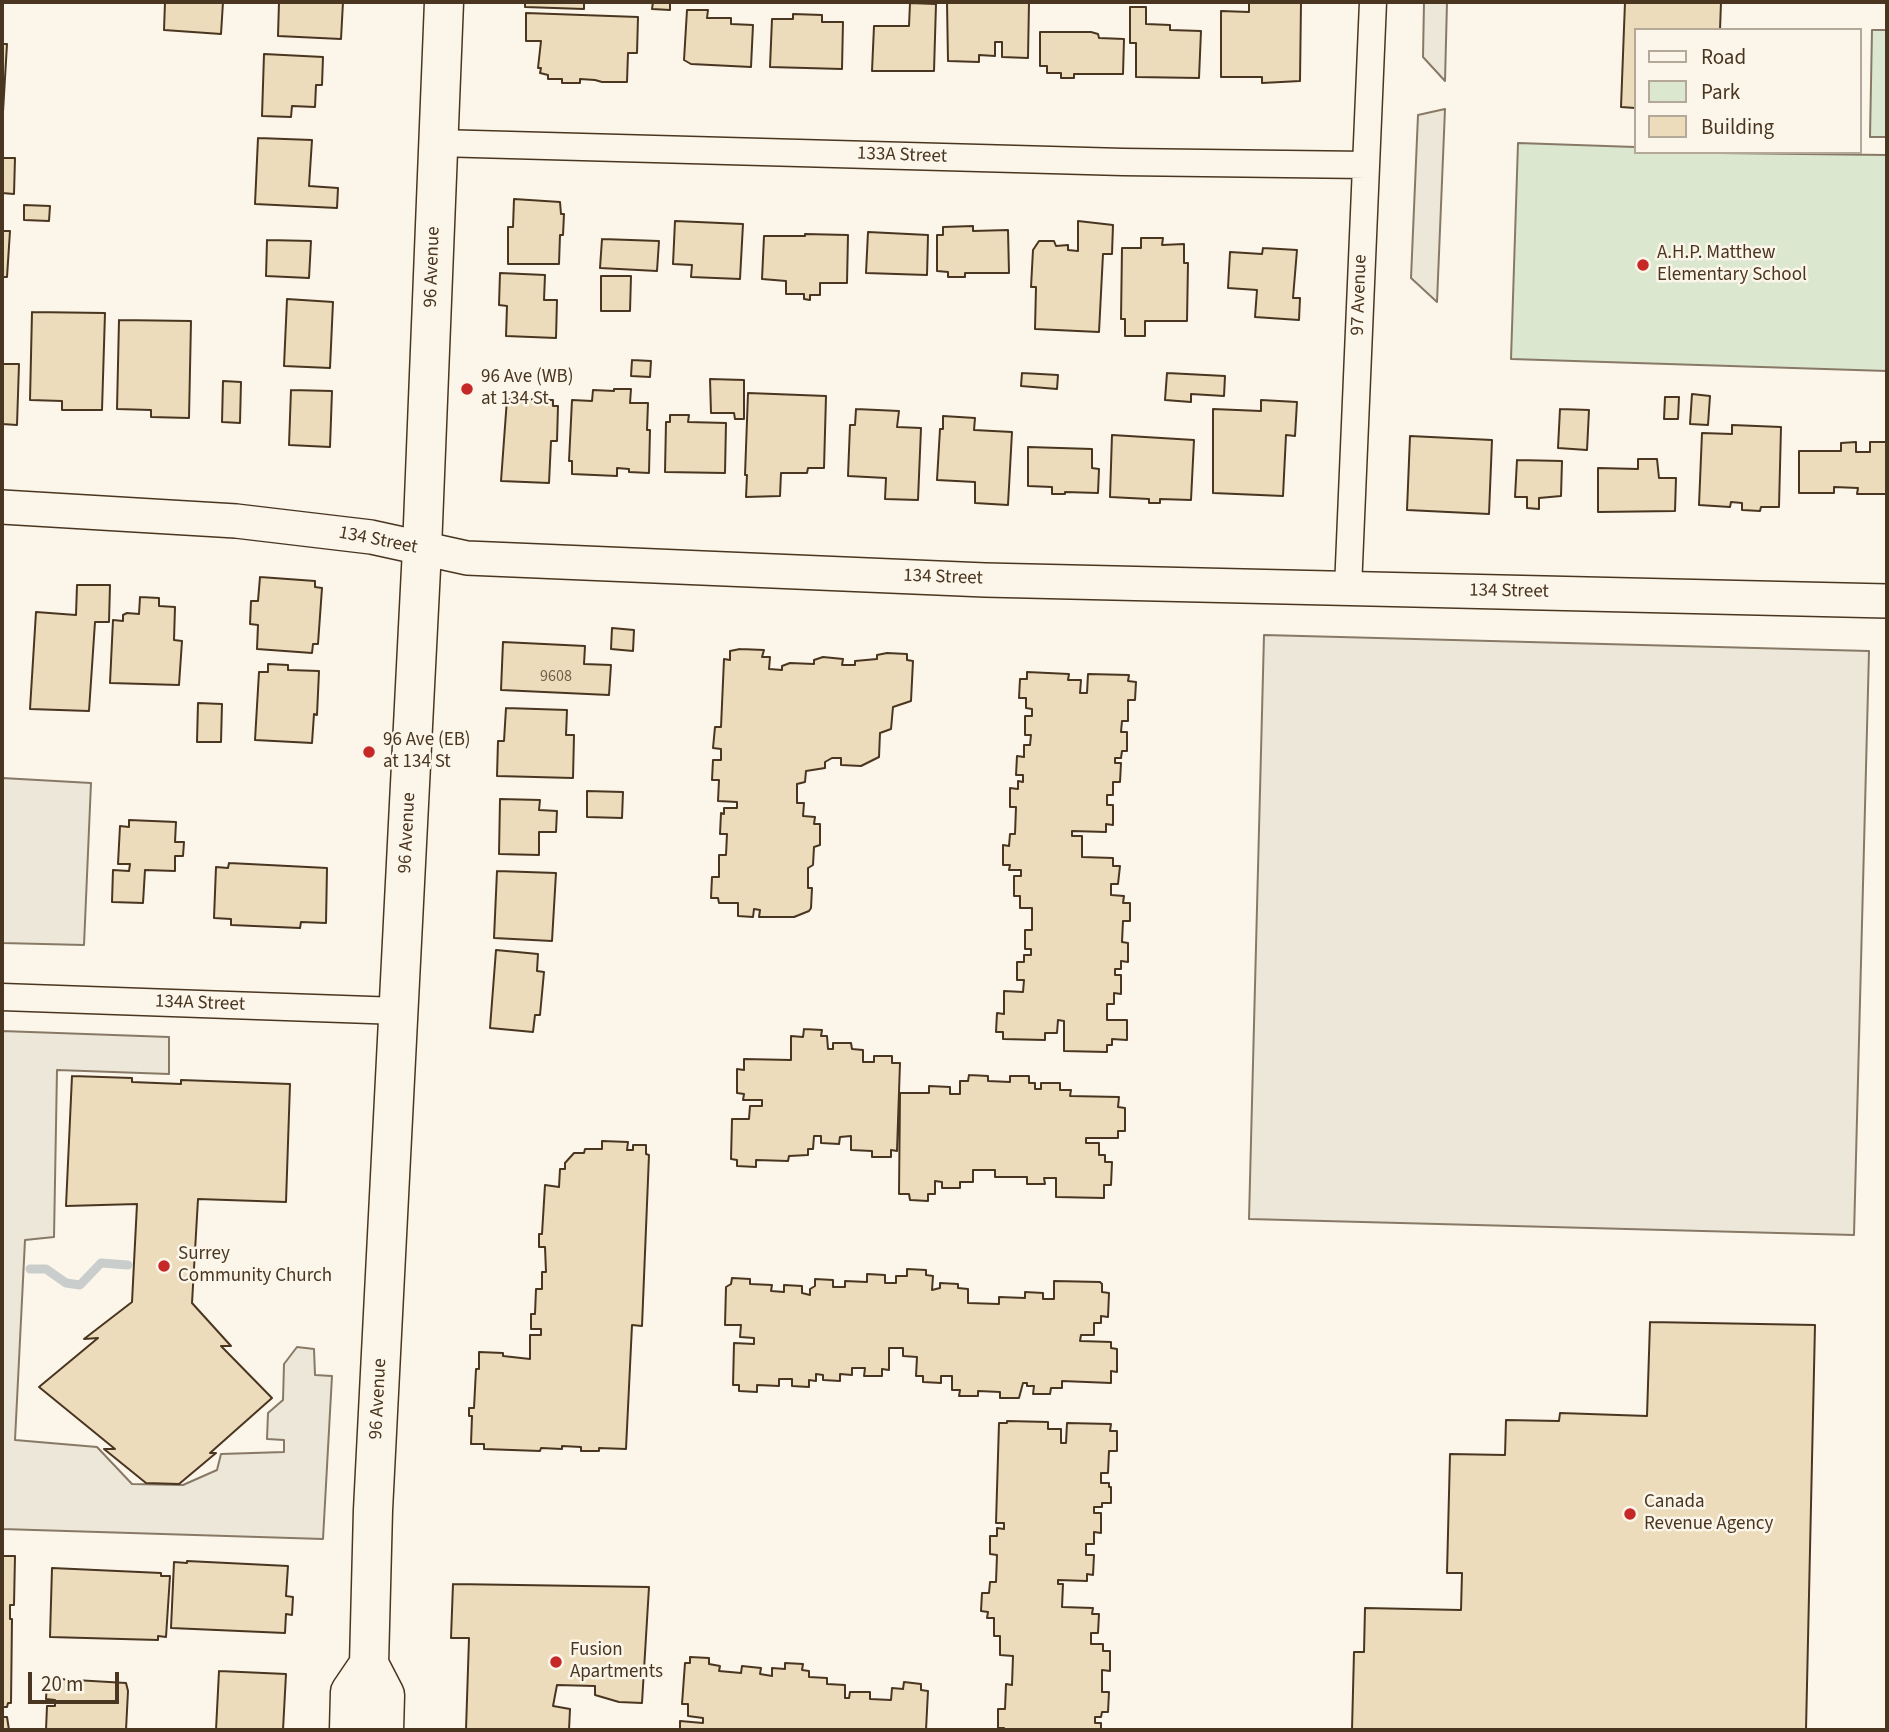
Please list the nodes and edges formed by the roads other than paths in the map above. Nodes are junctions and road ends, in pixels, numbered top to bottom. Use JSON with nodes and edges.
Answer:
{"nodes":[{"id":1,"x":444,"y":2,"type":"edge"},
{"id":2,"x":1373,"y":2,"type":"edge"},
{"id":3,"x":438,"y":143,"type":"junction"},
{"id":4,"x":1366,"y":165,"type":"junction"},
{"id":5,"x":2,"y":506,"type":"edge"},
{"id":6,"x":422,"y":549,"type":"junction"},
{"id":7,"x":1348,"y":588,"type":"junction"},
{"id":8,"x":1887,"y":601,"type":"edge"},
{"id":9,"x":2,"y":997,"type":"edge"},
{"id":10,"x":399,"y":1011,"type":"junction"},
{"id":11,"x":369,"y":1664,"type":"junction"},
{"id":12,"x":349,"y":1730,"type":"edge"},
{"id":13,"x":384,"y":1730,"type":"edge"}],
"edges":[{"from":1,"to":3,"type":"main road","name":"96 Avenue"},
{"from":2,"to":4,"type":"street","name":"97 Avenue"},
{"from":3,"to":4,"type":"street","name":"133A Street"},
{"from":3,"to":6,"type":"main road","name":"96 Avenue"},
{"from":4,"to":7,"type":"street","name":"97 Avenue"},
{"from":5,"to":6,"type":"street","name":"134 Street"},
{"from":6,"to":7,"type":"street","name":"134 Street"},
{"from":6,"to":10,"type":"main road","name":"96 Avenue"},
{"from":7,"to":8,"type":"street","name":"134 Street"},
{"from":9,"to":10,"type":"street","name":"134A Street"},
{"from":10,"to":11,"type":"main road","name":"96 Avenue"},
{"from":11,"to":12,"type":"main road"},
{"from":11,"to":13,"type":"main road","name":"96 Avenue"}]}
